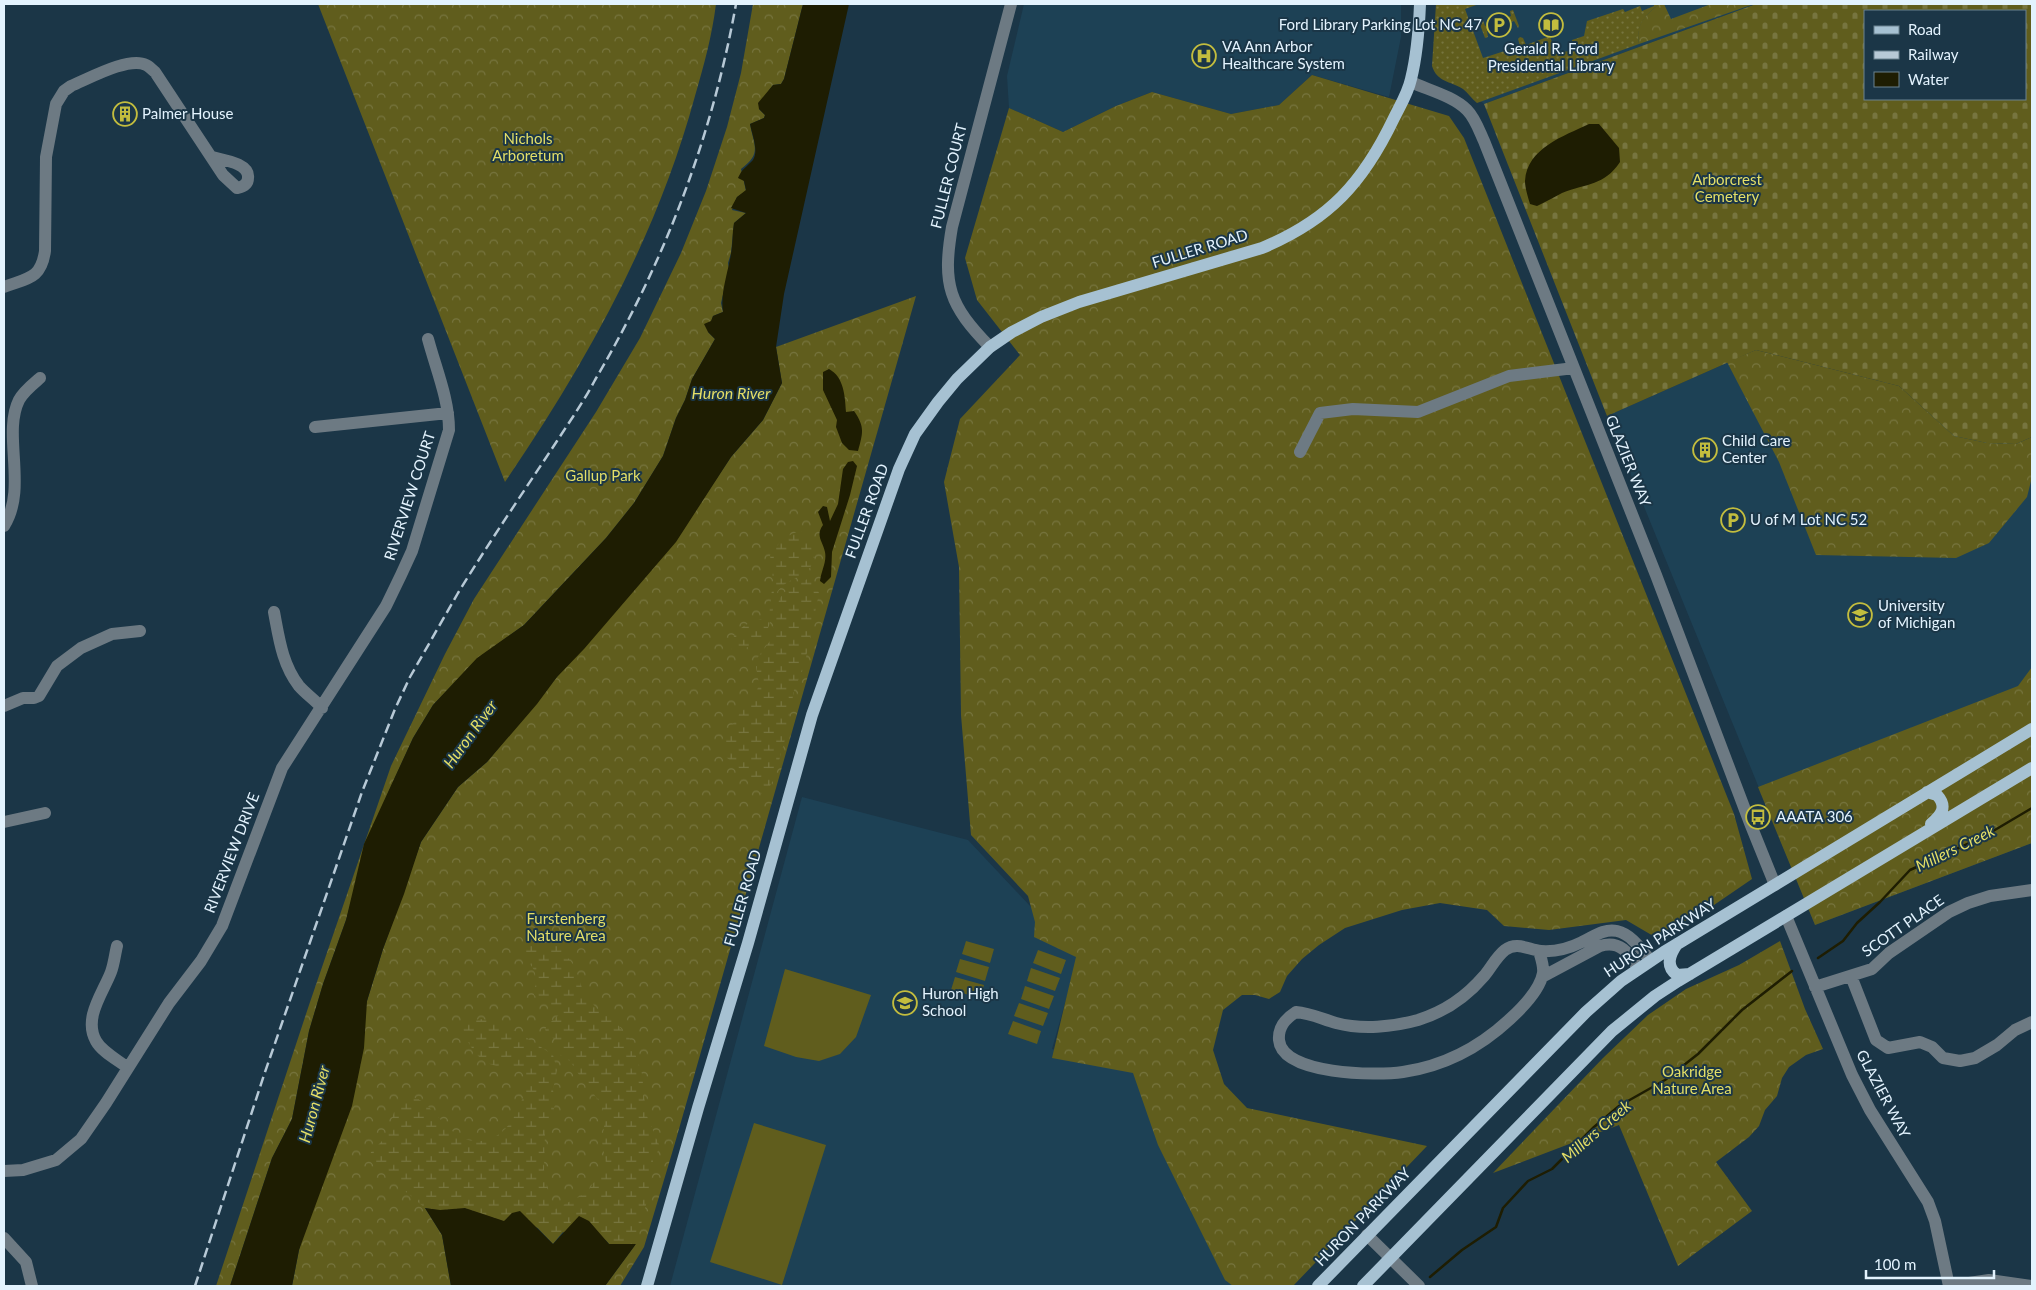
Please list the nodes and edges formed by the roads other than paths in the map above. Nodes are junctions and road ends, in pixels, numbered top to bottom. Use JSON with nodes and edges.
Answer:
{"nodes":[{"id":1,"x":1011,"y":4,"type":"edge"},
{"id":2,"x":1420,"y":4,"type":"edge"},
{"id":3,"x":1411,"y":82,"type":"junction"},
{"id":4,"x":212,"y":157,"type":"dead end"},
{"id":5,"x":4,"y":287,"type":"edge"},
{"id":6,"x":428,"y":339,"type":"dead end"},
{"id":7,"x":990,"y":347,"type":"junction"},
{"id":8,"x":1574,"y":368,"type":"junction"},
{"id":9,"x":40,"y":378,"type":"dead end"},
{"id":10,"x":448,"y":413,"type":"junction"},
{"id":11,"x":315,"y":427,"type":"dead end"},
{"id":12,"x":1300,"y":452,"type":"dead end"},
{"id":13,"x":4,"y":526,"type":"edge"},
{"id":14,"x":401,"y":575,"type":"joint"},
{"id":15,"x":274,"y":612,"type":"dead end"},
{"id":16,"x":140,"y":631,"type":"dead end"},
{"id":17,"x":4,"y":706,"type":"edge"},
{"id":18,"x":322,"y":708,"type":"junction"},
{"id":19,"x":2032,"y":728,"type":"edge"},
{"id":20,"x":2032,"y":768,"type":"edge"},
{"id":21,"x":1927,"y":792,"type":"junction"},
{"id":22,"x":45,"y":813,"type":"dead end"},
{"id":23,"x":4,"y":822,"type":"edge"},
{"id":24,"x":1912,"y":840,"type":"junction"},
{"id":25,"x":1775,"y":885,"type":"junction"},
{"id":26,"x":2032,"y":890,"type":"edge"},
{"id":27,"x":1786,"y":916,"type":"junction"},
{"id":28,"x":1677,"y":944,"type":"junction"},
{"id":29,"x":118,"y":946,"type":"dead end"},
{"id":30,"x":1539,"y":951,"type":"junction"},
{"id":31,"x":1650,"y":960,"type":"junction"},
{"id":32,"x":1638,"y":968,"type":"junction"},
{"id":33,"x":1690,"y":974,"type":"junction"},
{"id":34,"x":1851,"y":976,"type":"junction"},
{"id":35,"x":1542,"y":977,"type":"junction"},
{"id":36,"x":1815,"y":988,"type":"junction"},
{"id":37,"x":2032,"y":1022,"type":"edge"},
{"id":38,"x":128,"y":1068,"type":"junction"},
{"id":39,"x":4,"y":1171,"type":"edge"},
{"id":40,"x":1367,"y":1236,"type":"junction"},
{"id":41,"x":4,"y":1238,"type":"edge"},
{"id":42,"x":1390,"y":1258,"type":"junction"},
{"id":43,"x":32,"y":1286,"type":"edge"},
{"id":44,"x":647,"y":1286,"type":"edge"},
{"id":45,"x":1318,"y":1286,"type":"edge"},
{"id":46,"x":1363,"y":1286,"type":"edge"},
{"id":47,"x":1419,"y":1286,"type":"edge"},
{"id":48,"x":1949,"y":1286,"type":"edge"},
{"id":49,"x":2031,"y":1286,"type":"edge"}],
"edges":[{"from":1,"to":7,"type":"street","name":"FULLER COURT"},
{"from":2,"to":3,"type":"main road","name":"FULLER ROAD"},
{"from":3,"to":7,"type":"main road","name":"FULLER ROAD"},
{"from":3,"to":8,"type":"street","name":"GLAZIER WAY"},
{"from":4,"to":5,"type":"street"},
{"from":6,"to":10,"type":"street","name":"RIVERVIEW COURT"},
{"from":7,"to":44,"type":"main road","name":"FULLER ROAD"},
{"from":8,"to":12,"type":"street"},
{"from":8,"to":25,"type":"street","name":"GLAZIER WAY"},
{"from":9,"to":13,"type":"street"},
{"from":10,"to":11,"type":"street"},
{"from":10,"to":14,"type":"street","name":"RIVERVIEW COURT"},
{"from":14,"to":18,"type":"street","name":"RIVERVIEW DRIVE"},
{"from":15,"to":18,"type":"street"},
{"from":16,"to":17,"type":"street"},
{"from":18,"to":38,"type":"street","name":"RIVERVIEW DRIVE"},
{"from":19,"to":21,"type":"main road","name":"HURON PARKWAY"},
{"from":20,"to":24,"type":"main road"},
{"from":21,"to":24,"type":"main road"},
{"from":21,"to":25,"type":"main road","name":"HURON PARKWAY"},
{"from":22,"to":23,"type":"street"},
{"from":24,"to":27,"type":"main road"},
{"from":25,"to":28,"type":"main road","name":"HURON PARKWAY"},
{"from":26,"to":34,"type":"street","name":"SCOTT PLACE"},
{"from":27,"to":33,"type":"main road"},
{"from":27,"to":36,"type":"street","name":"GLAZIER WAY"},
{"from":28,"to":31,"type":"main road","name":"HURON PARKWAY"},
{"from":28,"to":33,"type":"main road"},
{"from":29,"to":38,"type":"street"},
{"from":30,"to":31,"type":"street"},
{"from":30,"to":35,"type":"street"},
{"from":30,"to":35,"type":"street"},
{"from":31,"to":32,"type":"main road","name":"HURON PARKWAY"},
{"from":32,"to":35,"type":"street"},
{"from":32,"to":40,"type":"main road","name":"HURON PARKWAY"},
{"from":33,"to":42,"type":"main road"},
{"from":34,"to":36,"type":"street","name":"SCOTT PLACE"},
{"from":34,"to":37,"type":"street"},
{"from":36,"to":48,"type":"street","name":"GLAZIER WAY"},
{"from":38,"to":39,"type":"street","name":"RIVERVIEW DRIVE"},
{"from":40,"to":42,"type":"street"},
{"from":40,"to":45,"type":"main road","name":"HURON PARKWAY"},
{"from":41,"to":43,"type":"street"},
{"from":42,"to":46,"type":"main road"},
{"from":42,"to":47,"type":"street"},
{"from":48,"to":49,"type":"street"}]}
